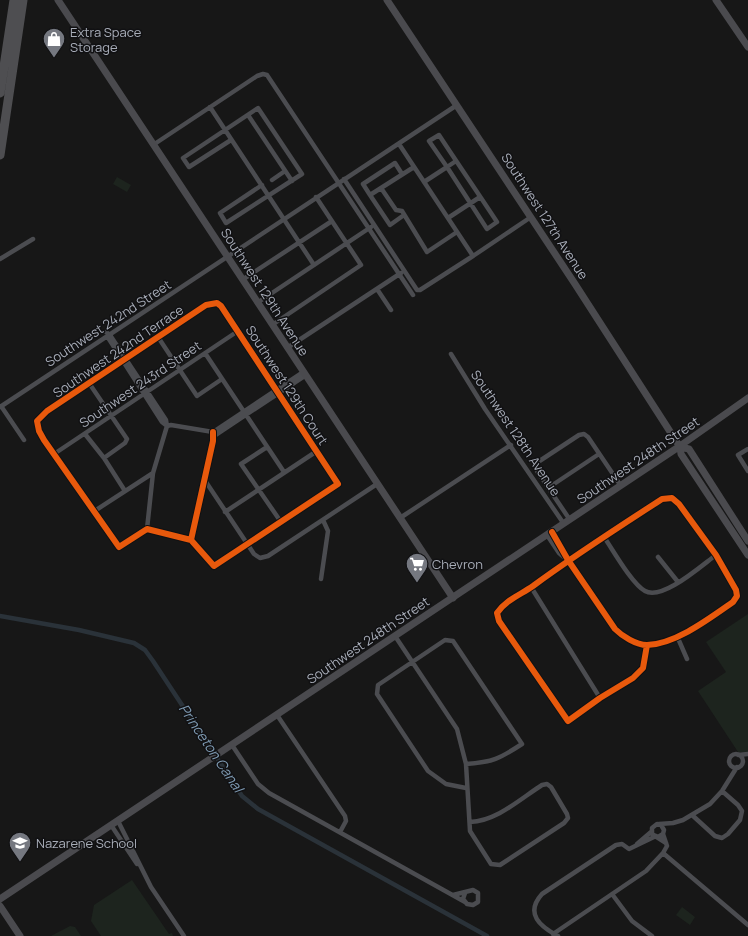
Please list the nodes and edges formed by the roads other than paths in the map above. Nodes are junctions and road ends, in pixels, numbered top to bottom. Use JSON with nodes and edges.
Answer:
{"nodes":[{"id":1,"x":14,"y":0,"type":"edge"},
{"id":2,"x":23,"y":0,"type":"edge"},
{"id":3,"x":58,"y":0,"type":"edge"},
{"id":4,"x":386,"y":0,"type":"edge"},
{"id":5,"x":716,"y":0,"type":"edge"},
{"id":6,"x":748,"y":47,"type":"edge"},
{"id":7,"x":0,"y":93,"type":"edge"},
{"id":8,"x":457,"y":105,"type":"junction"},
{"id":9,"x":210,"y":107,"type":"junction"},
{"id":10,"x":248,"y":115,"type":"junction"},
{"id":11,"x":225,"y":130,"type":"junction"},
{"id":12,"x":232,"y":140,"type":"junction"},
{"id":13,"x":399,"y":144,"type":"junction"},
{"id":14,"x":153,"y":145,"type":"junction"},
{"id":15,"x":0,"y":155,"type":"edge"},
{"id":16,"x":456,"y":161,"type":"junction"},
{"id":17,"x":414,"y":167,"type":"junction"},
{"id":18,"x":447,"y":167,"type":"junction"},
{"id":19,"x":285,"y":171,"type":"junction"},
{"id":20,"x":402,"y":174,"type":"junction"},
{"id":21,"x":344,"y":179,"type":"junction"},
{"id":22,"x":272,"y":180,"type":"dead end"},
{"id":23,"x":292,"y":181,"type":"junction"},
{"id":24,"x":424,"y":182,"type":"junction"},
{"id":25,"x":338,"y":183,"type":"junction"},
{"id":26,"x":262,"y":185,"type":"junction"},
{"id":27,"x":381,"y":188,"type":"junction"},
{"id":28,"x":370,"y":195,"type":"junction"},
{"id":29,"x":268,"y":196,"type":"junction"},
{"id":30,"x":316,"y":197,"type":"junction"},
{"id":31,"x":480,"y":197,"type":"junction"},
{"id":32,"x":470,"y":203,"type":"junction"},
{"id":33,"x":404,"y":215,"type":"junction"},
{"id":34,"x":531,"y":217,"type":"junction"},
{"id":35,"x":448,"y":218,"type":"junction"},
{"id":36,"x":284,"y":219,"type":"junction"},
{"id":37,"x":332,"y":221,"type":"junction"},
{"id":38,"x":374,"y":225,"type":"junction"},
{"id":39,"x":369,"y":228,"type":"junction"},
{"id":40,"x":458,"y":232,"type":"junction"},
{"id":41,"x":33,"y":239,"type":"dead end"},
{"id":42,"x":299,"y":243,"type":"junction"},
{"id":43,"x":347,"y":243,"type":"junction"},
{"id":44,"x":473,"y":256,"type":"junction"},
{"id":45,"x":227,"y":257,"type":"junction"},
{"id":46,"x":0,"y":259,"type":"edge"},
{"id":47,"x":314,"y":265,"type":"junction"},
{"id":48,"x":404,"y":271,"type":"junction"},
{"id":49,"x":399,"y":274,"type":"junction"},
{"id":50,"x":242,"y":280,"type":"junction"},
{"id":51,"x":377,"y":289,"type":"junction"},
{"id":52,"x":413,"y":295,"type":"dead end"},
{"id":53,"x":214,"y":302,"type":"joint"},
{"id":54,"x":257,"y":302,"type":"junction"},
{"id":55,"x":391,"y":310,"type":"dead end"},
{"id":56,"x":272,"y":325,"type":"junction"},
{"id":57,"x":238,"y":331,"type":"junction"},
{"id":58,"x":108,"y":337,"type":"junction"},
{"id":59,"x":158,"y":337,"type":"junction"},
{"id":60,"x":287,"y":348,"type":"junction"},
{"id":61,"x":205,"y":353,"type":"junction"},
{"id":62,"x":451,"y":354,"type":"dead end"},
{"id":63,"x":124,"y":360,"type":"junction"},
{"id":64,"x":180,"y":371,"type":"junction"},
{"id":65,"x":304,"y":374,"type":"junction"},
{"id":66,"x":222,"y":379,"type":"junction"},
{"id":67,"x":90,"y":382,"type":"junction"},
{"id":68,"x":278,"y":391,"type":"junction"},
{"id":69,"x":146,"y":393,"type":"junction"},
{"id":70,"x":748,"y":398,"type":"edge"},
{"id":71,"x":0,"y":407,"type":"edge"},
{"id":72,"x":244,"y":413,"type":"junction"},
{"id":73,"x":112,"y":416,"type":"junction"},
{"id":74,"x":167,"y":426,"type":"junction"},
{"id":75,"x":84,"y":434,"type":"junction"},
{"id":76,"x":213,"y":434,"type":"junction"},
{"id":77,"x":24,"y":440,"type":"dead end"},
{"id":78,"x":511,"y":445,"type":"junction"},
{"id":79,"x":267,"y":447,"type":"junction"},
{"id":80,"x":680,"y":447,"type":"junction"},
{"id":81,"x":748,"y":449,"type":"edge"},
{"id":82,"x":317,"y":451,"type":"junction"},
{"id":83,"x":54,"y":454,"type":"junction"},
{"id":84,"x":599,"y":454,"type":"junction"},
{"id":85,"x":104,"y":458,"type":"junction"},
{"id":86,"x":748,"y":471,"type":"edge"},
{"id":87,"x":284,"y":472,"type":"junction"},
{"id":88,"x":153,"y":473,"type":"junction"},
{"id":89,"x":204,"y":479,"type":"junction"},
{"id":90,"x":377,"y":484,"type":"junction"},
{"id":91,"x":621,"y":486,"type":"junction"},
{"id":92,"x":548,"y":488,"type":"junction"},
{"id":93,"x":258,"y":489,"type":"junction"},
{"id":94,"x":125,"y":491,"type":"junction"},
{"id":95,"x":93,"y":512,"type":"junction"},
{"id":96,"x":225,"y":512,"type":"junction"},
{"id":97,"x":400,"y":518,"type":"junction"},
{"id":98,"x":323,"y":520,"type":"junction"},
{"id":99,"x":281,"y":522,"type":"junction"},
{"id":100,"x":567,"y":522,"type":"junction"},
{"id":101,"x":147,"y":529,"type":"junction"},
{"id":102,"x":549,"y":534,"type":"junction"},
{"id":103,"x":604,"y":537,"type":"junction"},
{"id":104,"x":191,"y":540,"type":"junction"},
{"id":105,"x":748,"y":541,"type":"edge"},
{"id":106,"x":247,"y":544,"type":"junction"},
{"id":107,"x":716,"y":555,"type":"junction"},
{"id":108,"x":748,"y":555,"type":"edge"},
{"id":109,"x":658,"y":557,"type":"dead end"},
{"id":110,"x":568,"y":560,"type":"junction"},
{"id":111,"x":321,"y":579,"type":"dead end"},
{"id":112,"x":678,"y":582,"type":"junction"},
{"id":113,"x":531,"y":587,"type":"junction"},
{"id":114,"x":453,"y":598,"type":"junction"},
{"id":115,"x":395,"y":636,"type":"junction"},
{"id":116,"x":677,"y":636,"type":"junction"},
{"id":117,"x":647,"y":645,"type":"junction"},
{"id":118,"x":687,"y":659,"type":"dead end"},
{"id":119,"x":412,"y":662,"type":"junction"},
{"id":120,"x":600,"y":698,"type":"junction"},
{"id":121,"x":277,"y":715,"type":"junction"},
{"id":122,"x":232,"y":745,"type":"junction"},
{"id":123,"x":738,"y":755,"type":"junction"},
{"id":124,"x":748,"y":755,"type":"edge"},
{"id":125,"x":742,"y":761,"type":"junction"},
{"id":126,"x":466,"y":764,"type":"junction"},
{"id":127,"x":730,"y":764,"type":"junction"},
{"id":128,"x":737,"y":767,"type":"junction"},
{"id":129,"x":728,"y":779,"type":"junction"},
{"id":130,"x":466,"y":788,"type":"junction"},
{"id":131,"x":722,"y":791,"type":"junction"},
{"id":132,"x":692,"y":816,"type":"junction"},
{"id":133,"x":118,"y":821,"type":"junction"},
{"id":134,"x":470,"y":822,"type":"junction"},
{"id":135,"x":673,"y":823,"type":"junction"},
{"id":136,"x":659,"y":824,"type":"junction"},
{"id":137,"x":111,"y":825,"type":"junction"},
{"id":138,"x":340,"y":832,"type":"junction"},
{"id":139,"x":651,"y":832,"type":"junction"},
{"id":140,"x":663,"y":833,"type":"junction"},
{"id":141,"x":657,"y":837,"type":"junction"},
{"id":142,"x":666,"y":843,"type":"junction"},
{"id":143,"x":637,"y":844,"type":"junction"},
{"id":144,"x":663,"y":853,"type":"junction"},
{"id":145,"x":142,"y":870,"type":"junction"},
{"id":146,"x":465,"y":893,"type":"junction"},
{"id":147,"x":612,"y":894,"type":"junction"},
{"id":148,"x":454,"y":895,"type":"junction"},
{"id":149,"x":0,"y":899,"type":"edge"},
{"id":150,"x":465,"y":902,"type":"junction"},
{"id":151,"x":0,"y":906,"type":"edge"},
{"id":152,"x":748,"y":924,"type":"edge"},
{"id":153,"x":556,"y":935,"type":"edge"},
{"id":154,"x":20,"y":936,"type":"edge"},
{"id":155,"x":184,"y":936,"type":"edge"},
{"id":156,"x":652,"y":936,"type":"edge"}],
"edges":[{"from":1,"to":7,"type":"highway"},
{"from":2,"to":15,"type":"highway"},
{"from":3,"to":14,"type":"street","name":"Southwest 129th Avenue"},
{"from":4,"to":8,"type":"street","name":"Southwest 127th Avenue"},
{"from":5,"to":6,"type":"street"},
{"from":8,"to":13,"type":"street","name":"Southwest 242nd Street"},
{"from":8,"to":34,"type":"street","name":"Southwest 127th Avenue"},
{"from":9,"to":11,"type":"street"},
{"from":9,"to":14,"type":"street"},
{"from":9,"to":25,"type":"street"},
{"from":10,"to":11,"type":"street"},
{"from":10,"to":19,"type":"street"},
{"from":10,"to":23,"type":"street"},
{"from":11,"to":12,"type":"street"},
{"from":11,"to":12,"type":"street"},
{"from":12,"to":26,"type":"street"},
{"from":13,"to":17,"type":"street"},
{"from":13,"to":21,"type":"street","name":"Southwest 242nd Street"},
{"from":14,"to":45,"type":"street","name":"Southwest 129th Avenue"},
{"from":16,"to":18,"type":"street"},
{"from":16,"to":18,"type":"street"},
{"from":16,"to":31,"type":"street"},
{"from":17,"to":20,"type":"street"},
{"from":17,"to":24,"type":"street"},
{"from":18,"to":24,"type":"street"},
{"from":18,"to":32,"type":"street"},
{"from":19,"to":22,"type":"street"},
{"from":19,"to":23,"type":"street"},
{"from":20,"to":27,"type":"street"},
{"from":20,"to":28,"type":"street"},
{"from":21,"to":25,"type":"street","name":"Southwest 242nd Street"},
{"from":21,"to":38,"type":"street"},
{"from":23,"to":29,"type":"street"},
{"from":24,"to":35,"type":"street"},
{"from":25,"to":30,"type":"street","name":"Southwest 242nd Street"},
{"from":25,"to":39,"type":"street"},
{"from":26,"to":29,"type":"street"},
{"from":26,"to":29,"type":"street"},
{"from":27,"to":28,"type":"street"},
{"from":27,"to":33,"type":"street"},
{"from":28,"to":33,"type":"street"},
{"from":29,"to":36,"type":"street"},
{"from":30,"to":36,"type":"street","name":"Southwest 242nd Street"},
{"from":30,"to":37,"type":"street"},
{"from":31,"to":32,"type":"street"},
{"from":31,"to":32,"type":"street"},
{"from":32,"to":35,"type":"street"},
{"from":33,"to":40,"type":"street"},
{"from":34,"to":44,"type":"street"},
{"from":34,"to":80,"type":"street","name":"Southwest 127th Avenue"},
{"from":35,"to":40,"type":"street"},
{"from":36,"to":42,"type":"street"},
{"from":36,"to":45,"type":"street","name":"Southwest 242nd Street"},
{"from":37,"to":42,"type":"street"},
{"from":37,"to":43,"type":"street"},
{"from":38,"to":39,"type":"street"},
{"from":38,"to":48,"type":"street"},
{"from":39,"to":43,"type":"street"},
{"from":39,"to":49,"type":"street"},
{"from":40,"to":44,"type":"street"},
{"from":41,"to":46,"type":"street"},
{"from":42,"to":47,"type":"street"},
{"from":42,"to":50,"type":"street"},
{"from":43,"to":47,"type":"street"},
{"from":43,"to":56,"type":"street"},
{"from":44,"to":48,"type":"street"},
{"from":45,"to":50,"type":"street","name":"Southwest 129th Avenue"},
{"from":45,"to":58,"type":"street","name":"Southwest 242nd Street"},
{"from":47,"to":54,"type":"street"},
{"from":48,"to":49,"type":"street"},
{"from":49,"to":51,"type":"street"},
{"from":49,"to":52,"type":"street"},
{"from":50,"to":54,"type":"street","name":"Southwest 129th Avenue"},
{"from":51,"to":55,"type":"street"},
{"from":51,"to":60,"type":"street"},
{"from":53,"to":57,"type":"street","name":"Southwest 129th Court"},
{"from":53,"to":59,"type":"street","name":"Southwest 242nd Terrace"},
{"from":54,"to":56,"type":"street","name":"Southwest 129th Avenue"},
{"from":56,"to":60,"type":"street","name":"Southwest 129th Avenue"},
{"from":57,"to":61,"type":"street","name":"Southwest 243rd Street"},
{"from":57,"to":68,"type":"street","name":"Southwest 129th Court"},
{"from":58,"to":63,"type":"street"},
{"from":58,"to":71,"type":"street","name":"Southwest 242nd Street"},
{"from":59,"to":63,"type":"street","name":"Southwest 242nd Terrace"},
{"from":59,"to":64,"type":"street"},
{"from":60,"to":65,"type":"street","name":"Southwest 129th Avenue"},
{"from":61,"to":64,"type":"street","name":"Southwest 243rd Street"},
{"from":61,"to":66,"type":"street"},
{"from":62,"to":78,"type":"street","name":"Southwest 128th Avenue"},
{"from":63,"to":67,"type":"street","name":"Southwest 242nd Terrace"},
{"from":63,"to":69,"type":"street"},
{"from":64,"to":66,"type":"street"},
{"from":64,"to":69,"type":"street","name":"Southwest 243rd Street"},
{"from":65,"to":68,"type":"street"},
{"from":65,"to":90,"type":"street","name":"Southwest 129th Avenue"},
{"from":66,"to":72,"type":"street"},
{"from":67,"to":73,"type":"street"},
{"from":67,"to":83,"type":"street","name":"Southwest 242nd Terrace"},
{"from":68,"to":72,"type":"street"},
{"from":68,"to":82,"type":"street","name":"Southwest 129th Court"},
{"from":69,"to":73,"type":"street","name":"Southwest 243rd Street"},
{"from":69,"to":74,"type":"street"},
{"from":70,"to":80,"type":"street","name":"Southwest 248th Street"},
{"from":71,"to":77,"type":"street"},
{"from":72,"to":76,"type":"street"},
{"from":72,"to":79,"type":"street"},
{"from":73,"to":75,"type":"street","name":"Southwest 243rd Street"},
{"from":73,"to":85,"type":"street"},
{"from":74,"to":76,"type":"street"},
{"from":74,"to":88,"type":"street"},
{"from":75,"to":83,"type":"street","name":"Southwest 243rd Street"},
{"from":75,"to":85,"type":"street"},
{"from":76,"to":89,"type":"street"},
{"from":78,"to":97,"type":"street"},
{"from":78,"to":100,"type":"street","name":"Southwest 128th Avenue"},
{"from":79,"to":87,"type":"street"},
{"from":79,"to":93,"type":"street"},
{"from":80,"to":91,"type":"street","name":"Southwest 248th Street"},
{"from":80,"to":105,"type":"street","name":"Southwest 127th Avenue"},
{"from":80,"to":108,"type":"street","name":"Southwest 127th Avenue"},
{"from":81,"to":86,"type":"street"},
{"from":82,"to":87,"type":"street"},
{"from":82,"to":99,"type":"street","name":"Southwest 129th Court"},
{"from":83,"to":95,"type":"street"},
{"from":84,"to":91,"type":"street"},
{"from":84,"to":92,"type":"street"},
{"from":84,"to":92,"type":"street"},
{"from":85,"to":94,"type":"street"},
{"from":87,"to":93,"type":"street"},
{"from":88,"to":94,"type":"street"},
{"from":88,"to":101,"type":"street"},
{"from":89,"to":96,"type":"street"},
{"from":89,"to":104,"type":"street"},
{"from":90,"to":97,"type":"street","name":"Southwest 129th Avenue"},
{"from":90,"to":98,"type":"street"},
{"from":91,"to":100,"type":"street","name":"Southwest 248th Street"},
{"from":92,"to":100,"type":"street"},
{"from":93,"to":96,"type":"street"},
{"from":93,"to":99,"type":"street"},
{"from":94,"to":95,"type":"street"},
{"from":95,"to":101,"type":"street"},
{"from":96,"to":106,"type":"street"},
{"from":97,"to":114,"type":"street","name":"Southwest 129th Avenue"},
{"from":98,"to":106,"type":"street"},
{"from":98,"to":111,"type":"street"},
{"from":99,"to":106,"type":"street"},
{"from":100,"to":102,"type":"street","name":"Southwest 248th Street"},
{"from":101,"to":104,"type":"street"},
{"from":102,"to":110,"type":"street"},
{"from":102,"to":114,"type":"street","name":"Southwest 248th Street"},
{"from":103,"to":107,"type":"street"},
{"from":103,"to":110,"type":"street"},
{"from":103,"to":112,"type":"street"},
{"from":104,"to":106,"type":"street"},
{"from":107,"to":112,"type":"street"},
{"from":107,"to":116,"type":"street"},
{"from":109,"to":112,"type":"street"},
{"from":110,"to":113,"type":"street"},
{"from":110,"to":117,"type":"street"},
{"from":113,"to":120,"type":"street"},
{"from":113,"to":120,"type":"street"},
{"from":114,"to":115,"type":"street","name":"Southwest 248th Street"},
{"from":115,"to":119,"type":"street"},
{"from":115,"to":121,"type":"street","name":"Southwest 248th Street"},
{"from":116,"to":117,"type":"street"},
{"from":116,"to":118,"type":"street"},
{"from":117,"to":120,"type":"street"},
{"from":119,"to":126,"type":"street"},
{"from":119,"to":126,"type":"street"},
{"from":119,"to":130,"type":"street"},
{"from":121,"to":122,"type":"street","name":"Southwest 248th Street"},
{"from":121,"to":138,"type":"street"},
{"from":122,"to":133,"type":"street","name":"Southwest 248th Street"},
{"from":122,"to":138,"type":"street"},
{"from":123,"to":124,"type":"street"},
{"from":123,"to":125,"type":"street"},
{"from":123,"to":127,"type":"street"},
{"from":124,"to":125,"type":"street"},
{"from":125,"to":128,"type":"street"},
{"from":126,"to":130,"type":"street"},
{"from":127,"to":128,"type":"street"},
{"from":127,"to":129,"type":"street"},
{"from":128,"to":129,"type":"street"},
{"from":129,"to":131,"type":"street"},
{"from":130,"to":134,"type":"street"},
{"from":131,"to":132,"type":"street"},
{"from":131,"to":132,"type":"street"},
{"from":132,"to":135,"type":"street"},
{"from":133,"to":137,"type":"street","name":"Southwest 248th Street"},
{"from":133,"to":145,"type":"street"},
{"from":134,"to":134,"type":"street"},
{"from":135,"to":136,"type":"street"},
{"from":135,"to":140,"type":"street"},
{"from":136,"to":139,"type":"street"},
{"from":136,"to":140,"type":"street"},
{"from":137,"to":145,"type":"street"},
{"from":137,"to":149,"type":"street","name":"Southwest 248th Street"},
{"from":138,"to":148,"type":"street"},
{"from":139,"to":141,"type":"street"},
{"from":139,"to":143,"type":"street"},
{"from":140,"to":141,"type":"street"},
{"from":140,"to":142,"type":"street"},
{"from":141,"to":142,"type":"street"},
{"from":141,"to":143,"type":"street"},
{"from":142,"to":144,"type":"street"},
{"from":143,"to":153,"type":"street"},
{"from":144,"to":147,"type":"street"},
{"from":144,"to":152,"type":"street"},
{"from":145,"to":155,"type":"street"},
{"from":146,"to":148,"type":"street"},
{"from":146,"to":150,"type":"street"},
{"from":146,"to":150,"type":"street"},
{"from":147,"to":153,"type":"street"},
{"from":147,"to":156,"type":"street"},
{"from":148,"to":150,"type":"street"},
{"from":151,"to":154,"type":"street"}]}
